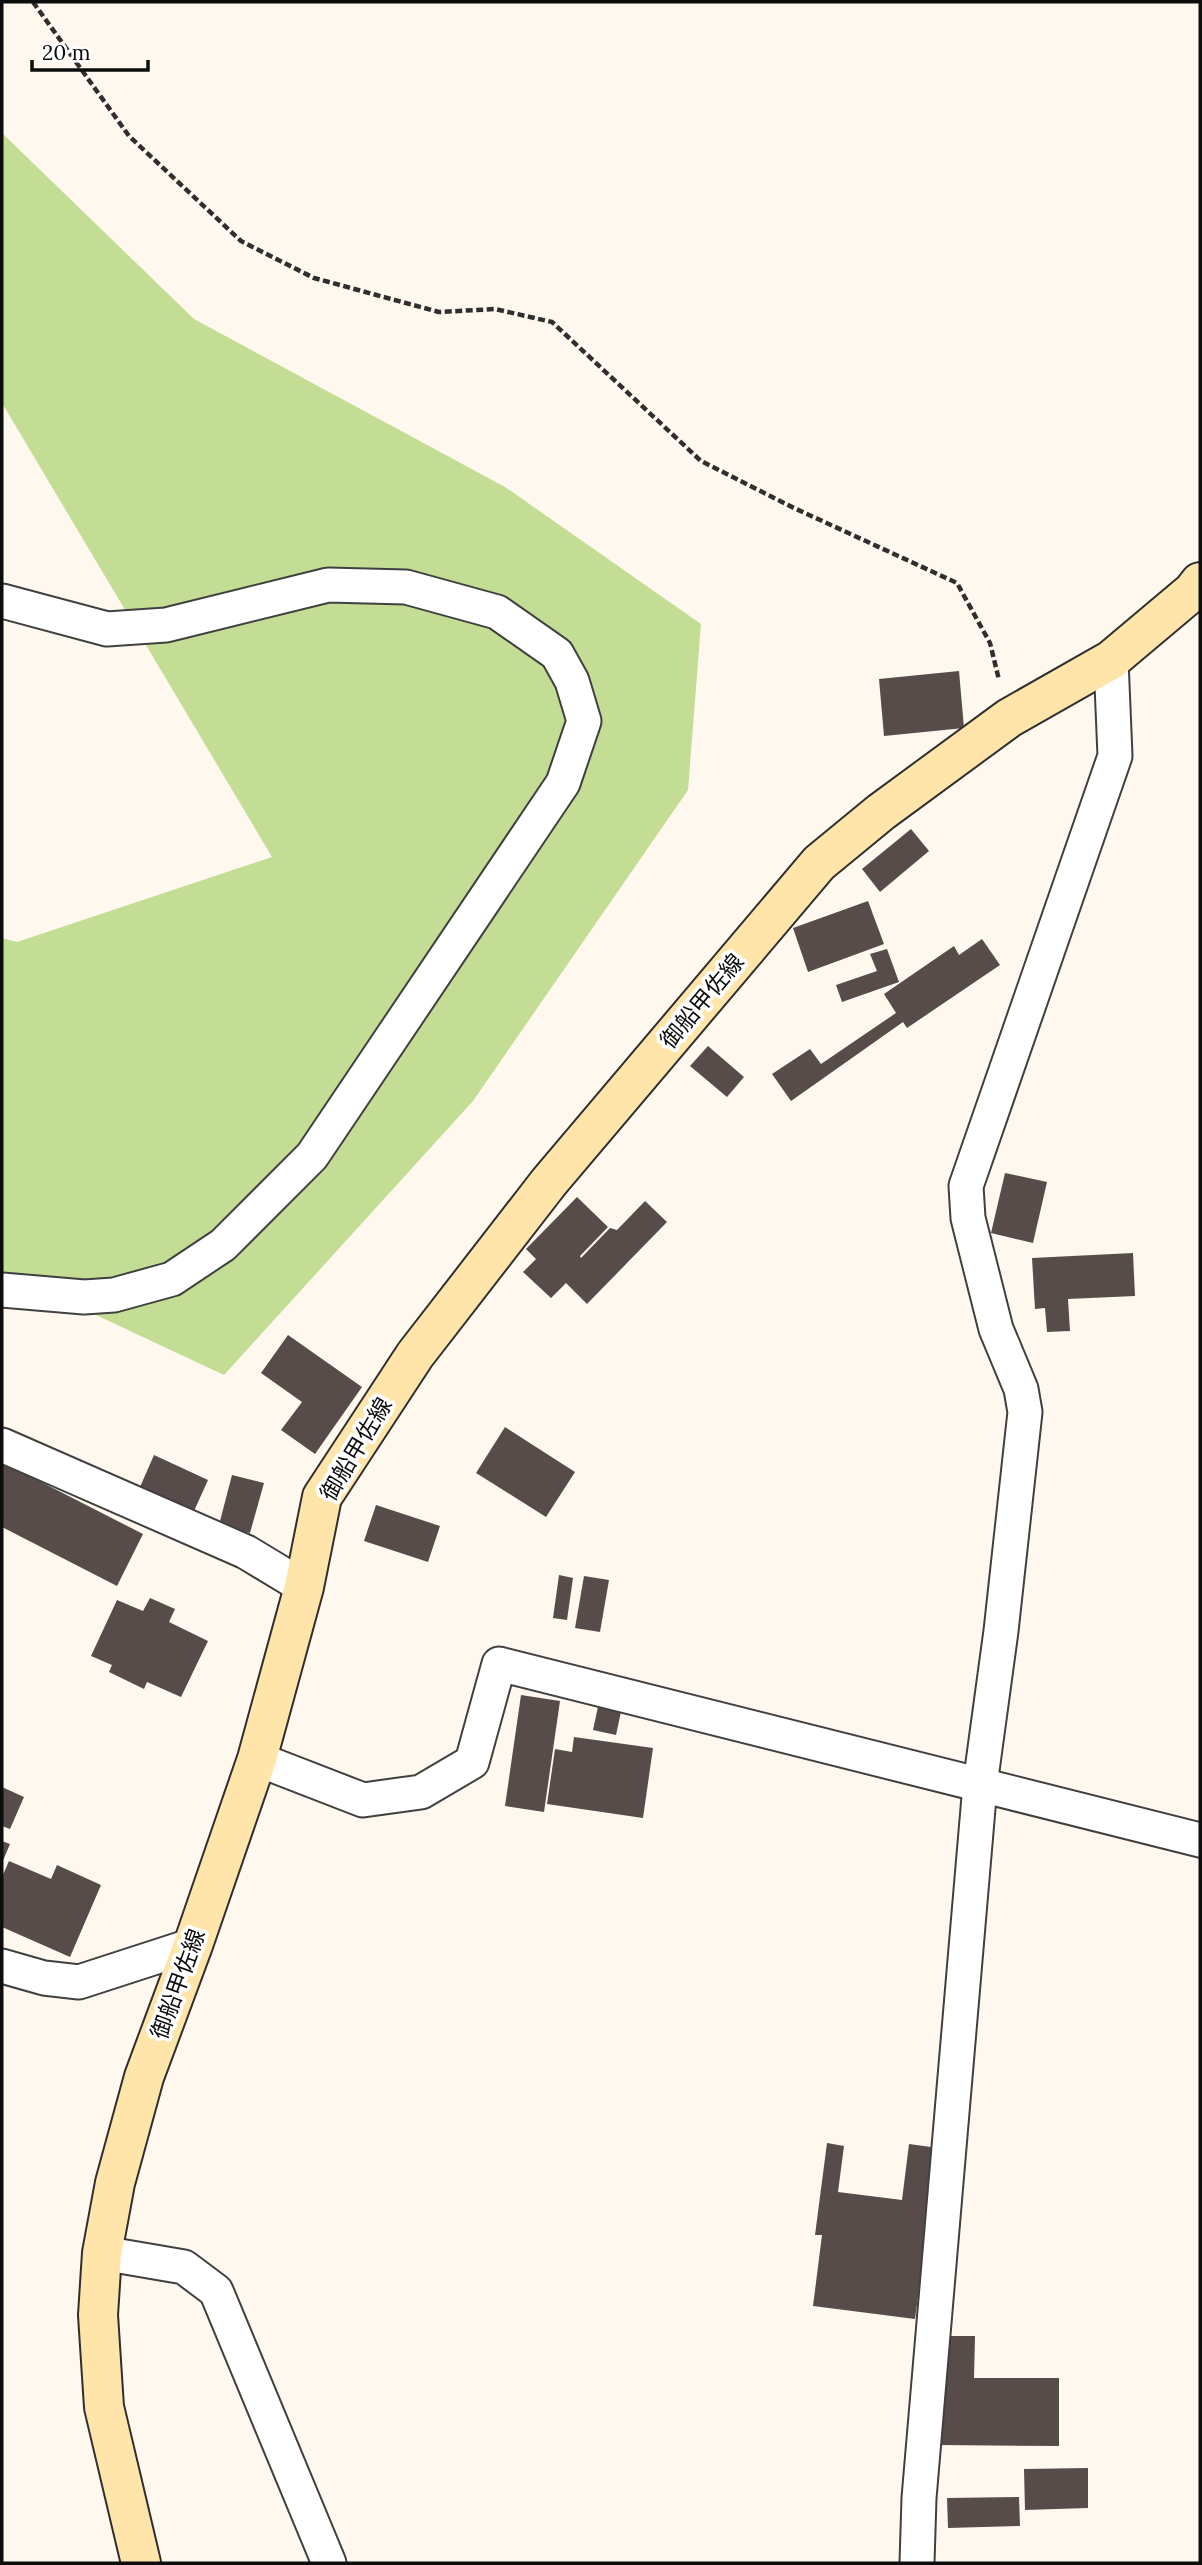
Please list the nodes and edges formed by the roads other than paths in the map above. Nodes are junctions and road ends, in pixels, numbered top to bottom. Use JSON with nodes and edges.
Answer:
{"nodes":[{"id":1,"x":1198,"y":588,"type":"edge"},
{"id":2,"x":2,"y":601,"type":"edge"},
{"id":3,"x":1111,"y":660,"type":"junction"},
{"id":4,"x":2,"y":1290,"type":"edge"},
{"id":5,"x":2,"y":1445,"type":"edge"},
{"id":6,"x":304,"y":1587,"type":"junction"},
{"id":7,"x":257,"y":1759,"type":"junction"},
{"id":8,"x":980,"y":1785,"type":"junction"},
{"id":9,"x":1200,"y":1840,"type":"edge"},
{"id":10,"x":194,"y":1945,"type":"junction"},
{"id":11,"x":2,"y":1966,"type":"edge"},
{"id":12,"x":102,"y":2253,"type":"junction"},
{"id":13,"x":141,"y":2563,"type":"edge"},
{"id":14,"x":329,"y":2563,"type":"edge"},
{"id":15,"x":916,"y":2563,"type":"edge"}],
"edges":[{"from":1,"to":3,"type":"main road","name":"御船甲佐線"},
{"from":2,"to":4,"type":"street"},
{"from":3,"to":6,"type":"main road","name":"御船甲佐線"},
{"from":3,"to":8,"type":"street"},
{"from":5,"to":6,"type":"street"},
{"from":6,"to":7,"type":"main road","name":"御船甲佐線"},
{"from":7,"to":8,"type":"street"},
{"from":7,"to":10,"type":"main road","name":"御船甲佐線"},
{"from":8,"to":9,"type":"street"},
{"from":8,"to":15,"type":"street"},
{"from":10,"to":11,"type":"street"},
{"from":10,"to":12,"type":"main road","name":"御船甲佐線"},
{"from":12,"to":13,"type":"main road","name":"御船甲佐線"},
{"from":12,"to":14,"type":"street"}]}
